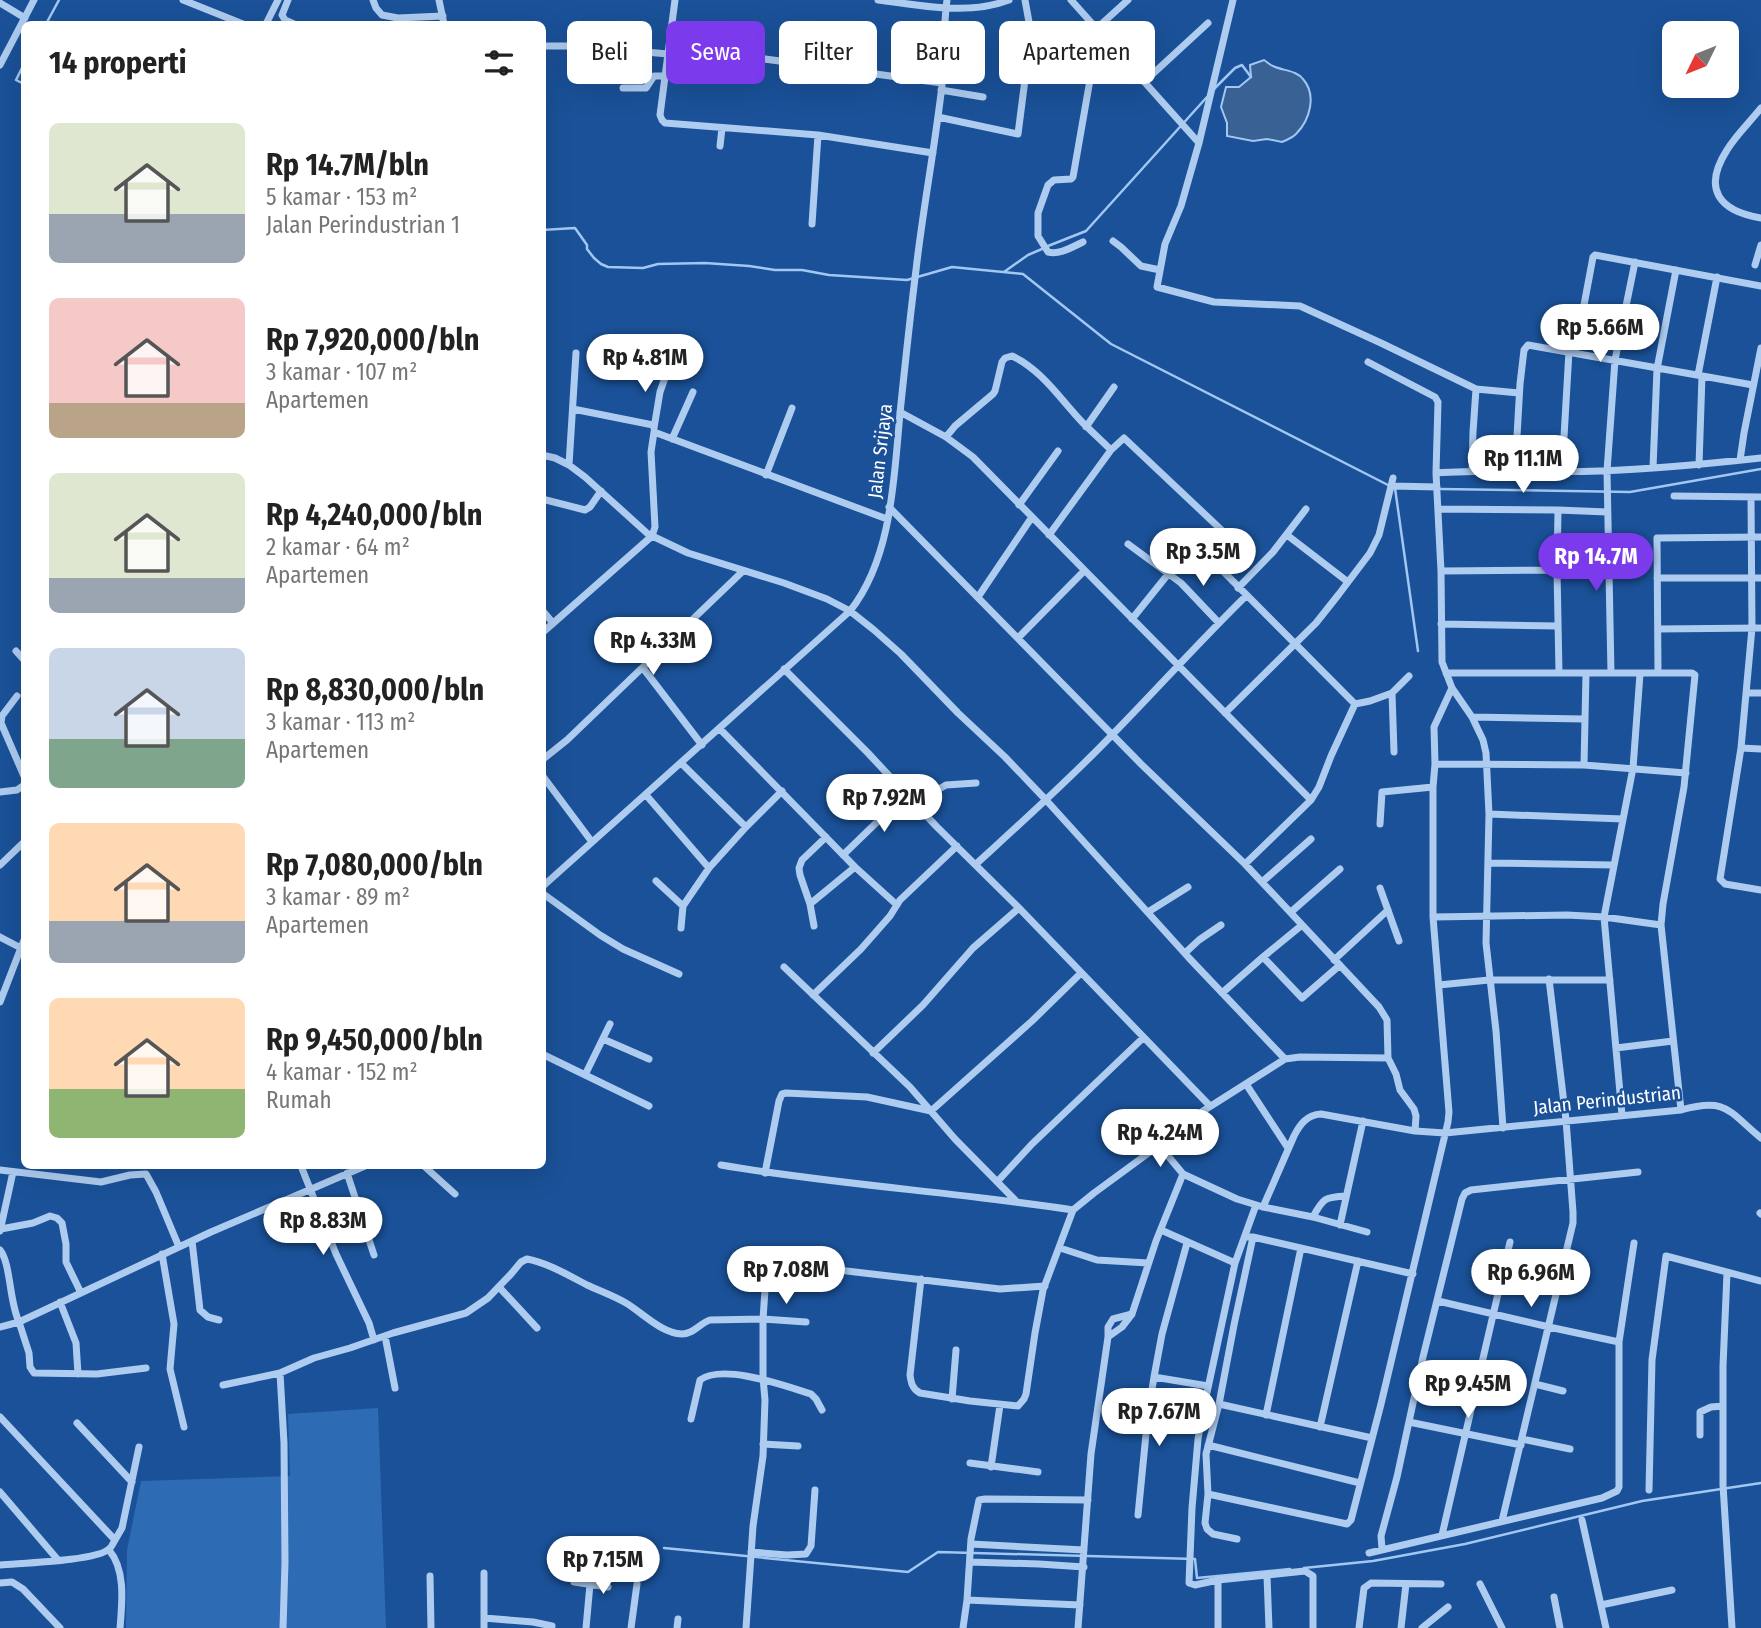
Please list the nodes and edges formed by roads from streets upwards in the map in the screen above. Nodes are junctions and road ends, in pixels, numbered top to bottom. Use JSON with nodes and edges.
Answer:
{"nodes":[{"id":1,"x":34,"y":0,"type":"edge"},
{"id":2,"x":183,"y":0,"type":"edge"},
{"id":3,"x":278,"y":0,"type":"edge"},
{"id":4,"x":288,"y":0,"type":"edge"},
{"id":5,"x":373,"y":0,"type":"edge"},
{"id":6,"x":439,"y":0,"type":"edge"},
{"id":7,"x":675,"y":0,"type":"edge"},
{"id":8,"x":878,"y":0,"type":"edge"},
{"id":9,"x":1009,"y":0,"type":"edge"},
{"id":10,"x":1025,"y":0,"type":"edge"},
{"id":11,"x":1071,"y":0,"type":"edge"},
{"id":12,"x":1128,"y":0,"type":"edge"},
{"id":13,"x":1233,"y":0,"type":"edge"},
{"id":14,"x":0,"y":4,"type":"edge"},
{"id":15,"x":947,"y":4,"type":"edge"},
{"id":16,"x":443,"y":16,"type":"junction"},
{"id":17,"x":25,"y":18,"type":"junction"},
{"id":18,"x":23,"y":21,"type":"edge"},
{"id":19,"x":236,"y":21,"type":"edge"},
{"id":20,"x":268,"y":21,"type":"edge"},
{"id":21,"x":287,"y":21,"type":"edge"},
{"id":22,"x":398,"y":21,"type":"edge"},
{"id":23,"x":443,"y":21,"type":"edge"},
{"id":24,"x":672,"y":21,"type":"edge"},
{"id":25,"x":1090,"y":21,"type":"edge"},
{"id":26,"x":1105,"y":21,"type":"edge"},
{"id":27,"x":1208,"y":23,"type":"dead end"},
{"id":28,"x":21,"y":24,"type":"edge"},
{"id":29,"x":546,"y":46,"type":"edge"},
{"id":30,"x":666,"y":50,"type":"edge"},
{"id":31,"x":4,"y":51,"type":"edge"},
{"id":32,"x":765,"y":63,"type":"edge"},
{"id":33,"x":0,"y":65,"type":"edge"},
{"id":34,"x":666,"y":70,"type":"edge"},
{"id":35,"x":1155,"y":72,"type":"edge"},
{"id":36,"x":665,"y":76,"type":"junction"},
{"id":37,"x":1089,"y":84,"type":"edge"},
{"id":38,"x":1146,"y":84,"type":"edge"},
{"id":39,"x":942,"y":86,"type":"junction"},
{"id":40,"x":623,"y":88,"type":"dead end"},
{"id":41,"x":983,"y":97,"type":"dead end"},
{"id":42,"x":1761,"y":108,"type":"edge"},
{"id":43,"x":938,"y":117,"type":"junction"},
{"id":44,"x":722,"y":128,"type":"junction"},
{"id":45,"x":818,"y":135,"type":"junction"},
{"id":46,"x":1199,"y":144,"type":"junction"},
{"id":47,"x":720,"y":146,"type":"dead end"},
{"id":48,"x":933,"y":153,"type":"junction"},
{"id":49,"x":1761,"y":218,"type":"edge"},
{"id":50,"x":812,"y":224,"type":"dead end"},
{"id":51,"x":1113,"y":240,"type":"dead end"},
{"id":52,"x":1083,"y":242,"type":"dead end"},
{"id":53,"x":1761,"y":245,"type":"edge"},
{"id":54,"x":1634,"y":262,"type":"junction"},
{"id":55,"x":1755,"y":265,"type":"dead end"},
{"id":56,"x":1160,"y":270,"type":"junction"},
{"id":57,"x":1676,"y":270,"type":"junction"},
{"id":58,"x":1717,"y":277,"type":"junction"},
{"id":59,"x":1761,"y":286,"type":"edge"},
{"id":60,"x":1761,"y":348,"type":"edge"},
{"id":61,"x":1572,"y":352,"type":"junction"},
{"id":62,"x":576,"y":353,"type":"dead end"},
{"id":63,"x":1615,"y":360,"type":"junction"},
{"id":64,"x":671,"y":361,"type":"dead end"},
{"id":65,"x":1368,"y":362,"type":"dead end"},
{"id":66,"x":1657,"y":369,"type":"junction"},
{"id":67,"x":1700,"y":375,"type":"junction"},
{"id":68,"x":1753,"y":385,"type":"junction"},
{"id":69,"x":1114,"y":387,"type":"dead end"},
{"id":70,"x":1476,"y":389,"type":"junction"},
{"id":71,"x":693,"y":393,"type":"dead end"},
{"id":72,"x":1519,"y":393,"type":"junction"},
{"id":73,"x":792,"y":408,"type":"dead end"},
{"id":74,"x":573,"y":409,"type":"junction"},
{"id":75,"x":900,"y":412,"type":"junction"},
{"id":76,"x":1086,"y":427,"type":"junction"},
{"id":77,"x":654,"y":429,"type":"junction"},
{"id":78,"x":946,"y":438,"type":"junction"},
{"id":79,"x":672,"y":439,"type":"junction"},
{"id":80,"x":1111,"y":450,"type":"junction"},
{"id":81,"x":1058,"y":451,"type":"dead end"},
{"id":82,"x":546,"y":456,"type":"edge"},
{"id":83,"x":1761,"y":458,"type":"edge"},
{"id":84,"x":1740,"y":460,"type":"junction"},
{"id":85,"x":569,"y":465,"type":"junction"},
{"id":86,"x":1699,"y":465,"type":"junction"},
{"id":87,"x":1653,"y":468,"type":"junction"},
{"id":88,"x":1472,"y":471,"type":"junction"},
{"id":89,"x":1515,"y":471,"type":"junction"},
{"id":90,"x":1562,"y":471,"type":"junction"},
{"id":91,"x":1606,"y":471,"type":"junction"},
{"id":92,"x":1436,"y":473,"type":"junction"},
{"id":93,"x":766,"y":475,"type":"junction"},
{"id":94,"x":1437,"y":489,"type":"junction"},
{"id":95,"x":601,"y":491,"type":"junction"},
{"id":96,"x":1674,"y":496,"type":"dead end"},
{"id":97,"x":1751,"y":497,"type":"junction"},
{"id":98,"x":1761,"y":497,"type":"edge"},
{"id":99,"x":546,"y":501,"type":"edge"},
{"id":100,"x":1019,"y":505,"type":"junction"},
{"id":101,"x":889,"y":507,"type":"junction"},
{"id":102,"x":1306,"y":509,"type":"dead end"},
{"id":103,"x":1438,"y":509,"type":"junction"},
{"id":104,"x":1559,"y":510,"type":"junction"},
{"id":105,"x":1607,"y":512,"type":"junction"},
{"id":106,"x":1032,"y":517,"type":"junction"},
{"id":107,"x":887,"y":519,"type":"junction"},
{"id":108,"x":1049,"y":535,"type":"junction"},
{"id":109,"x":1287,"y":535,"type":"junction"},
{"id":110,"x":652,"y":536,"type":"junction"},
{"id":111,"x":1751,"y":536,"type":"junction"},
{"id":112,"x":1761,"y":537,"type":"edge"},
{"id":113,"x":1128,"y":544,"type":"dead end"},
{"id":114,"x":1196,"y":544,"type":"dead end"},
{"id":115,"x":1248,"y":555,"type":"dead end"},
{"id":116,"x":1557,"y":570,"type":"junction"},
{"id":117,"x":743,"y":571,"type":"junction"},
{"id":118,"x":1084,"y":571,"type":"junction"},
{"id":119,"x":1441,"y":571,"type":"junction"},
{"id":120,"x":1169,"y":573,"type":"junction"},
{"id":121,"x":1657,"y":578,"type":"junction"},
{"id":122,"x":1752,"y":578,"type":"junction"},
{"id":123,"x":1761,"y":578,"type":"edge"},
{"id":124,"x":1348,"y":582,"type":"junction"},
{"id":125,"x":1238,"y":588,"type":"junction"},
{"id":126,"x":1246,"y":596,"type":"junction"},
{"id":127,"x":978,"y":597,"type":"junction"},
{"id":128,"x":850,"y":611,"type":"junction"},
{"id":129,"x":546,"y":615,"type":"edge"},
{"id":130,"x":1132,"y":619,"type":"junction"},
{"id":131,"x":553,"y":623,"type":"junction"},
{"id":132,"x":1219,"y":623,"type":"junction"},
{"id":133,"x":1441,"y":624,"type":"junction"},
{"id":134,"x":1558,"y":626,"type":"junction"},
{"id":135,"x":1752,"y":628,"type":"junction"},
{"id":136,"x":1761,"y":628,"type":"edge"},
{"id":137,"x":546,"y":629,"type":"edge"},
{"id":138,"x":1658,"y":629,"type":"junction"},
{"id":139,"x":1017,"y":638,"type":"junction"},
{"id":140,"x":1295,"y":643,"type":"junction"},
{"id":141,"x":16,"y":651,"type":"dead end"},
{"id":142,"x":21,"y":657,"type":"edge"},
{"id":143,"x":1178,"y":665,"type":"junction"},
{"id":144,"x":643,"y":668,"type":"junction"},
{"id":145,"x":784,"y":669,"type":"junction"},
{"id":146,"x":1446,"y":673,"type":"junction"},
{"id":147,"x":1611,"y":673,"type":"junction"},
{"id":148,"x":1658,"y":673,"type":"junction"},
{"id":149,"x":1559,"y":674,"type":"junction"},
{"id":150,"x":1586,"y":674,"type":"junction"},
{"id":151,"x":1640,"y":674,"type":"junction"},
{"id":152,"x":1409,"y":676,"type":"dead end"},
{"id":153,"x":1452,"y":688,"type":"junction"},
{"id":154,"x":1392,"y":693,"type":"junction"},
{"id":155,"x":1746,"y":693,"type":"junction"},
{"id":156,"x":1761,"y":694,"type":"edge"},
{"id":157,"x":17,"y":696,"type":"dead end"},
{"id":158,"x":1355,"y":704,"type":"junction"},
{"id":159,"x":1225,"y":713,"type":"junction"},
{"id":160,"x":1472,"y":717,"type":"junction"},
{"id":161,"x":1584,"y":719,"type":"junction"},
{"id":162,"x":720,"y":729,"type":"junction"},
{"id":163,"x":1112,"y":735,"type":"junction"},
{"id":164,"x":702,"y":745,"type":"junction"},
{"id":165,"x":1741,"y":748,"type":"junction"},
{"id":166,"x":1761,"y":749,"type":"edge"},
{"id":167,"x":1394,"y":752,"type":"dead end"},
{"id":168,"x":546,"y":757,"type":"edge"},
{"id":169,"x":681,"y":763,"type":"junction"},
{"id":170,"x":1435,"y":764,"type":"junction"},
{"id":171,"x":1487,"y":764,"type":"junction"},
{"id":172,"x":1584,"y":765,"type":"junction"},
{"id":173,"x":1633,"y":768,"type":"junction"},
{"id":174,"x":21,"y":769,"type":"edge"},
{"id":175,"x":1686,"y":773,"type":"junction"},
{"id":176,"x":546,"y":780,"type":"edge"},
{"id":177,"x":976,"y":783,"type":"dead end"},
{"id":178,"x":21,"y":787,"type":"edge"},
{"id":179,"x":1433,"y":787,"type":"junction"},
{"id":180,"x":782,"y":790,"type":"junction"},
{"id":181,"x":0,"y":792,"type":"edge"},
{"id":182,"x":906,"y":794,"type":"junction"},
{"id":183,"x":646,"y":795,"type":"junction"},
{"id":184,"x":1046,"y":800,"type":"junction"},
{"id":185,"x":1311,"y":800,"type":"junction"},
{"id":186,"x":915,"y":803,"type":"junction"},
{"id":187,"x":1489,"y":814,"type":"junction"},
{"id":188,"x":1623,"y":819,"type":"junction"},
{"id":189,"x":1380,"y":824,"type":"dead end"},
{"id":190,"x":746,"y":827,"type":"junction"},
{"id":191,"x":826,"y":837,"type":"junction"},
{"id":192,"x":1311,"y":839,"type":"dead end"},
{"id":193,"x":592,"y":842,"type":"junction"},
{"id":194,"x":21,"y":845,"type":"edge"},
{"id":195,"x":957,"y":846,"type":"junction"},
{"id":196,"x":843,"y":855,"type":"junction"},
{"id":197,"x":1488,"y":863,"type":"junction"},
{"id":198,"x":975,"y":864,"type":"junction"},
{"id":199,"x":1245,"y":864,"type":"junction"},
{"id":200,"x":0,"y":865,"type":"edge"},
{"id":201,"x":1614,"y":865,"type":"junction"},
{"id":202,"x":855,"y":867,"type":"junction"},
{"id":203,"x":709,"y":868,"type":"junction"},
{"id":204,"x":1340,"y":869,"type":"dead end"},
{"id":205,"x":656,"y":881,"type":"dead end"},
{"id":206,"x":1262,"y":882,"type":"junction"},
{"id":207,"x":546,"y":883,"type":"edge"},
{"id":208,"x":1188,"y":887,"type":"dead end"},
{"id":209,"x":1380,"y":888,"type":"dead end"},
{"id":210,"x":1761,"y":889,"type":"edge"},
{"id":211,"x":546,"y":896,"type":"edge"},
{"id":212,"x":810,"y":904,"type":"junction"},
{"id":213,"x":897,"y":905,"type":"junction"},
{"id":214,"x":683,"y":906,"type":"junction"},
{"id":215,"x":1019,"y":908,"type":"junction"},
{"id":216,"x":1388,"y":910,"type":"junction"},
{"id":217,"x":1148,"y":912,"type":"junction"},
{"id":218,"x":1291,"y":912,"type":"junction"},
{"id":219,"x":1486,"y":916,"type":"junction"},
{"id":220,"x":1433,"y":917,"type":"junction"},
{"id":221,"x":1604,"y":917,"type":"junction"},
{"id":222,"x":1302,"y":925,"type":"junction"},
{"id":223,"x":1661,"y":925,"type":"junction"},
{"id":224,"x":814,"y":926,"type":"dead end"},
{"id":225,"x":1221,"y":926,"type":"dead end"},
{"id":226,"x":681,"y":928,"type":"dead end"},
{"id":227,"x":0,"y":937,"type":"edge"},
{"id":228,"x":1399,"y":941,"type":"dead end"},
{"id":229,"x":21,"y":948,"type":"joint"},
{"id":230,"x":1185,"y":953,"type":"junction"},
{"id":231,"x":1263,"y":957,"type":"junction"},
{"id":232,"x":1337,"y":962,"type":"junction"},
{"id":233,"x":784,"y":967,"type":"dead end"},
{"id":234,"x":1081,"y":973,"type":"junction"},
{"id":235,"x":679,"y":974,"type":"dead end"},
{"id":236,"x":1549,"y":979,"type":"junction"},
{"id":237,"x":1610,"y":979,"type":"junction"},
{"id":238,"x":1489,"y":980,"type":"junction"},
{"id":239,"x":1439,"y":985,"type":"junction"},
{"id":240,"x":2,"y":992,"type":"edge"},
{"id":241,"x":1222,"y":993,"type":"junction"},
{"id":242,"x":813,"y":996,"type":"junction"},
{"id":243,"x":0,"y":1002,"type":"edge"},
{"id":244,"x":610,"y":1024,"type":"dead end"},
{"id":245,"x":1143,"y":1038,"type":"junction"},
{"id":246,"x":603,"y":1039,"type":"junction"},
{"id":247,"x":1673,"y":1041,"type":"junction"},
{"id":248,"x":1616,"y":1048,"type":"junction"},
{"id":249,"x":873,"y":1053,"type":"junction"},
{"id":250,"x":546,"y":1056,"type":"edge"},
{"id":251,"x":1388,"y":1058,"type":"junction"},
{"id":252,"x":649,"y":1059,"type":"dead end"},
{"id":253,"x":1285,"y":1059,"type":"junction"},
{"id":254,"x":585,"y":1075,"type":"junction"},
{"id":255,"x":1247,"y":1084,"type":"junction"},
{"id":256,"x":649,"y":1106,"type":"dead end"},
{"id":257,"x":1210,"y":1107,"type":"junction"},
{"id":258,"x":1681,"y":1110,"type":"junction"},
{"id":259,"x":931,"y":1111,"type":"junction"},
{"id":260,"x":1622,"y":1115,"type":"junction"},
{"id":261,"x":1566,"y":1120,"type":"junction"},
{"id":262,"x":1363,"y":1121,"type":"junction"},
{"id":263,"x":1503,"y":1128,"type":"junction"},
{"id":264,"x":1415,"y":1130,"type":"junction"},
{"id":265,"x":1445,"y":1133,"type":"junction"},
{"id":266,"x":1761,"y":1138,"type":"edge"},
{"id":267,"x":1159,"y":1145,"type":"junction"},
{"id":268,"x":1288,"y":1148,"type":"junction"},
{"id":269,"x":721,"y":1165,"type":"dead end"},
{"id":270,"x":302,"y":1169,"type":"edge"},
{"id":271,"x":358,"y":1169,"type":"edge"},
{"id":272,"x":427,"y":1169,"type":"edge"},
{"id":273,"x":0,"y":1170,"type":"edge"},
{"id":274,"x":148,"y":1170,"type":"edge"},
{"id":275,"x":13,"y":1172,"type":"junction"},
{"id":276,"x":1637,"y":1172,"type":"dead end"},
{"id":277,"x":765,"y":1173,"type":"junction"},
{"id":278,"x":346,"y":1174,"type":"junction"},
{"id":279,"x":1183,"y":1174,"type":"junction"},
{"id":280,"x":1571,"y":1178,"type":"junction"},
{"id":281,"x":997,"y":1182,"type":"junction"},
{"id":282,"x":311,"y":1189,"type":"junction"},
{"id":283,"x":455,"y":1194,"type":"dead end"},
{"id":284,"x":1346,"y":1196,"type":"junction"},
{"id":285,"x":1016,"y":1201,"type":"junction"},
{"id":286,"x":1259,"y":1206,"type":"junction"},
{"id":287,"x":3,"y":1207,"type":"edge"},
{"id":288,"x":1073,"y":1210,"type":"junction"},
{"id":289,"x":1313,"y":1217,"type":"junction"},
{"id":290,"x":1340,"y":1225,"type":"junction"},
{"id":291,"x":1161,"y":1230,"type":"junction"},
{"id":292,"x":0,"y":1231,"type":"edge"},
{"id":293,"x":1367,"y":1232,"type":"dead end"},
{"id":294,"x":1249,"y":1237,"type":"junction"},
{"id":295,"x":191,"y":1241,"type":"junction"},
{"id":296,"x":1510,"y":1241,"type":"dead end"},
{"id":297,"x":1187,"y":1242,"type":"junction"},
{"id":298,"x":1634,"y":1243,"type":"dead end"},
{"id":299,"x":179,"y":1247,"type":"junction"},
{"id":300,"x":1060,"y":1248,"type":"junction"},
{"id":301,"x":1301,"y":1248,"type":"junction"},
{"id":302,"x":0,"y":1250,"type":"edge"},
{"id":303,"x":162,"y":1254,"type":"junction"},
{"id":304,"x":374,"y":1255,"type":"dead end"},
{"id":305,"x":1358,"y":1261,"type":"junction"},
{"id":306,"x":1149,"y":1263,"type":"junction"},
{"id":307,"x":1236,"y":1264,"type":"junction"},
{"id":308,"x":1727,"y":1273,"type":"junction"},
{"id":309,"x":1413,"y":1274,"type":"junction"},
{"id":310,"x":921,"y":1279,"type":"junction"},
{"id":311,"x":1761,"y":1280,"type":"edge"},
{"id":312,"x":1045,"y":1286,"type":"junction"},
{"id":313,"x":499,"y":1287,"type":"junction"},
{"id":314,"x":81,"y":1293,"type":"junction"},
{"id":315,"x":1437,"y":1301,"type":"junction"},
{"id":316,"x":60,"y":1302,"type":"junction"},
{"id":317,"x":1132,"y":1314,"type":"junction"},
{"id":318,"x":1492,"y":1314,"type":"junction"},
{"id":319,"x":763,"y":1319,"type":"junction"},
{"id":320,"x":219,"y":1320,"type":"dead end"},
{"id":321,"x":19,"y":1322,"type":"junction"},
{"id":322,"x":806,"y":1322,"type":"dead end"},
{"id":323,"x":0,"y":1327,"type":"edge"},
{"id":324,"x":537,"y":1328,"type":"dead end"},
{"id":325,"x":1549,"y":1328,"type":"junction"},
{"id":326,"x":385,"y":1336,"type":"junction"},
{"id":327,"x":1108,"y":1337,"type":"junction"},
{"id":328,"x":374,"y":1340,"type":"junction"},
{"id":329,"x":1619,"y":1342,"type":"junction"},
{"id":330,"x":956,"y":1350,"type":"dead end"},
{"id":331,"x":146,"y":1368,"type":"dead end"},
{"id":332,"x":280,"y":1373,"type":"junction"},
{"id":333,"x":78,"y":1374,"type":"junction"},
{"id":334,"x":1154,"y":1377,"type":"junction"},
{"id":335,"x":763,"y":1378,"type":"junction"},
{"id":336,"x":1535,"y":1384,"type":"junction"},
{"id":337,"x":222,"y":1385,"type":"dead end"},
{"id":338,"x":1208,"y":1386,"type":"junction"},
{"id":339,"x":395,"y":1388,"type":"dead end"},
{"id":340,"x":1563,"y":1391,"type":"dead end"},
{"id":341,"x":952,"y":1399,"type":"junction"},
{"id":342,"x":1219,"y":1404,"type":"junction"},
{"id":343,"x":1000,"y":1405,"type":"junction"},
{"id":344,"x":1723,"y":1406,"type":"junction"},
{"id":345,"x":821,"y":1410,"type":"dead end"},
{"id":346,"x":1266,"y":1415,"type":"junction"},
{"id":347,"x":0,"y":1417,"type":"edge"},
{"id":348,"x":691,"y":1419,"type":"dead end"},
{"id":349,"x":1409,"y":1422,"type":"junction"},
{"id":350,"x":77,"y":1423,"type":"dead end"},
{"id":351,"x":184,"y":1427,"type":"dead end"},
{"id":352,"x":1320,"y":1427,"type":"junction"},
{"id":353,"x":1465,"y":1433,"type":"junction"},
{"id":354,"x":1700,"y":1435,"type":"dead end"},
{"id":355,"x":1372,"y":1438,"type":"junction"},
{"id":356,"x":1521,"y":1442,"type":"junction"},
{"id":357,"x":763,"y":1444,"type":"junction"},
{"id":358,"x":1208,"y":1445,"type":"junction"},
{"id":359,"x":798,"y":1446,"type":"dead end"},
{"id":360,"x":139,"y":1447,"type":"dead end"},
{"id":361,"x":1570,"y":1449,"type":"dead end"},
{"id":362,"x":970,"y":1463,"type":"dead end"},
{"id":363,"x":991,"y":1466,"type":"junction"},
{"id":364,"x":1038,"y":1472,"type":"dead end"},
{"id":365,"x":132,"y":1482,"type":"junction"},
{"id":366,"x":1360,"y":1483,"type":"junction"},
{"id":367,"x":815,"y":1490,"type":"dead end"},
{"id":368,"x":1649,"y":1490,"type":"dead end"},
{"id":369,"x":0,"y":1492,"type":"edge"},
{"id":370,"x":1208,"y":1493,"type":"junction"},
{"id":371,"x":1088,"y":1500,"type":"junction"},
{"id":372,"x":1138,"y":1515,"type":"dead end"},
{"id":373,"x":1582,"y":1520,"type":"dead end"},
{"id":374,"x":1503,"y":1521,"type":"junction"},
{"id":375,"x":1442,"y":1535,"type":"junction"},
{"id":376,"x":1237,"y":1539,"type":"dead end"},
{"id":377,"x":115,"y":1540,"type":"junction"},
{"id":378,"x":971,"y":1546,"type":"junction"},
{"id":379,"x":1382,"y":1549,"type":"junction"},
{"id":380,"x":109,"y":1550,"type":"junction"},
{"id":381,"x":1084,"y":1551,"type":"junction"},
{"id":382,"x":751,"y":1553,"type":"junction"},
{"id":383,"x":1369,"y":1553,"type":"dead end"},
{"id":384,"x":58,"y":1560,"type":"junction"},
{"id":385,"x":970,"y":1560,"type":"junction"},
{"id":386,"x":592,"y":1562,"type":"dead end"},
{"id":387,"x":0,"y":1565,"type":"edge"},
{"id":388,"x":1084,"y":1565,"type":"junction"},
{"id":389,"x":484,"y":1573,"type":"dead end"},
{"id":390,"x":429,"y":1576,"type":"dead end"},
{"id":391,"x":1267,"y":1576,"type":"junction"},
{"id":392,"x":1218,"y":1580,"type":"junction"},
{"id":393,"x":574,"y":1582,"type":"dead end"},
{"id":394,"x":0,"y":1583,"type":"edge"},
{"id":395,"x":590,"y":1584,"type":"junction"},
{"id":396,"x":637,"y":1584,"type":"dead end"},
{"id":397,"x":1406,"y":1584,"type":"junction"},
{"id":398,"x":1441,"y":1584,"type":"dead end"},
{"id":399,"x":1480,"y":1584,"type":"dead end"},
{"id":400,"x":608,"y":1587,"type":"dead end"},
{"id":401,"x":1672,"y":1590,"type":"dead end"},
{"id":402,"x":1554,"y":1597,"type":"dead end"},
{"id":403,"x":968,"y":1600,"type":"junction"},
{"id":404,"x":1080,"y":1605,"type":"junction"},
{"id":405,"x":1601,"y":1605,"type":"junction"},
{"id":406,"x":1448,"y":1607,"type":"dead end"},
{"id":407,"x":484,"y":1618,"type":"junction"},
{"id":408,"x":678,"y":1619,"type":"dead end"},
{"id":409,"x":552,"y":1626,"type":"edge"},
{"id":410,"x":60,"y":1628,"type":"edge"},
{"id":411,"x":120,"y":1628,"type":"edge"},
{"id":412,"x":283,"y":1628,"type":"edge"},
{"id":413,"x":431,"y":1628,"type":"edge"},
{"id":414,"x":484,"y":1628,"type":"edge"},
{"id":415,"x":586,"y":1628,"type":"edge"},
{"id":416,"x":631,"y":1628,"type":"edge"},
{"id":417,"x":677,"y":1628,"type":"edge"},
{"id":418,"x":746,"y":1628,"type":"edge"},
{"id":419,"x":964,"y":1628,"type":"edge"},
{"id":420,"x":1078,"y":1628,"type":"edge"},
{"id":421,"x":1219,"y":1628,"type":"edge"},
{"id":422,"x":1269,"y":1628,"type":"edge"},
{"id":423,"x":1313,"y":1628,"type":"edge"},
{"id":424,"x":1359,"y":1628,"type":"edge"},
{"id":425,"x":1401,"y":1628,"type":"edge"},
{"id":426,"x":1422,"y":1628,"type":"edge"},
{"id":427,"x":1502,"y":1628,"type":"edge"},
{"id":428,"x":1560,"y":1628,"type":"edge"},
{"id":429,"x":1606,"y":1628,"type":"edge"},
{"id":430,"x":1732,"y":1628,"type":"edge"}],
"edges":[{"from":1,"to":17,"type":"street"},
{"from":2,"to":19,"type":"street"},
{"from":3,"to":20,"type":"street"},
{"from":4,"to":21,"type":"street"},
{"from":5,"to":22,"type":"street"},
{"from":6,"to":16,"type":"street"},
{"from":7,"to":24,"type":"street"},
{"from":8,"to":15,"type":"street"},
{"from":9,"to":15,"type":"street"},
{"from":10,"to":43,"type":"street"},
{"from":11,"to":25,"type":"street"},
{"from":12,"to":26,"type":"street"},
{"from":13,"to":46,"type":"street"},
{"from":14,"to":17,"type":"street"},
{"from":15,"to":39,"type":"street"},
{"from":16,"to":22,"type":"street"},
{"from":16,"to":23,"type":"street"},
{"from":17,"to":18,"type":"street"},
{"from":27,"to":35,"type":"street"},
{"from":28,"to":31,"type":"street"},
{"from":29,"to":30,"type":"street"},
{"from":31,"to":33,"type":"street"},
{"from":32,"to":39,"type":"street"},
{"from":34,"to":36,"type":"street"},
{"from":36,"to":40,"type":"street"},
{"from":36,"to":44,"type":"street"},
{"from":37,"to":52,"type":"street"},
{"from":38,"to":46,"type":"street"},
{"from":39,"to":41,"type":"street"},
{"from":39,"to":43,"type":"street"},
{"from":42,"to":49,"type":"street"},
{"from":43,"to":48,"type":"street"},
{"from":44,"to":45,"type":"street"},
{"from":44,"to":47,"type":"street"},
{"from":45,"to":48,"type":"street"},
{"from":45,"to":50,"type":"street"},
{"from":46,"to":56,"type":"street"},
{"from":48,"to":75,"type":"street","name":"Jalan Srijaya"},
{"from":51,"to":56,"type":"street"},
{"from":53,"to":55,"type":"street"},
{"from":54,"to":57,"type":"street"},
{"from":54,"to":61,"type":"street"},
{"from":54,"to":63,"type":"street"},
{"from":56,"to":70,"type":"street"},
{"from":57,"to":58,"type":"street"},
{"from":57,"to":66,"type":"street"},
{"from":58,"to":59,"type":"street"},
{"from":58,"to":67,"type":"street"},
{"from":60,"to":68,"type":"street"},
{"from":61,"to":63,"type":"street"},
{"from":61,"to":72,"type":"street"},
{"from":61,"to":90,"type":"street"},
{"from":62,"to":74,"type":"street"},
{"from":63,"to":66,"type":"street"},
{"from":63,"to":91,"type":"street"},
{"from":64,"to":77,"type":"street"},
{"from":65,"to":92,"type":"street"},
{"from":66,"to":67,"type":"street"},
{"from":66,"to":87,"type":"street"},
{"from":67,"to":68,"type":"street"},
{"from":67,"to":86,"type":"street"},
{"from":68,"to":84,"type":"street"},
{"from":69,"to":76,"type":"street"},
{"from":70,"to":72,"type":"street"},
{"from":70,"to":88,"type":"street"},
{"from":71,"to":79,"type":"street"},
{"from":72,"to":89,"type":"street"},
{"from":73,"to":93,"type":"street"},
{"from":74,"to":77,"type":"street"},
{"from":74,"to":85,"type":"street"},
{"from":75,"to":78,"type":"street"},
{"from":75,"to":101,"type":"street","name":"Jalan Srijaya"},
{"from":76,"to":78,"type":"street"},
{"from":76,"to":80,"type":"street"},
{"from":77,"to":79,"type":"street"},
{"from":77,"to":110,"type":"street"},
{"from":78,"to":100,"type":"street"},
{"from":79,"to":93,"type":"street"},
{"from":80,"to":108,"type":"street"},
{"from":80,"to":115,"type":"street"},
{"from":81,"to":100,"type":"street"},
{"from":82,"to":85,"type":"street"},
{"from":83,"to":84,"type":"street"},
{"from":84,"to":86,"type":"street"},
{"from":85,"to":95,"type":"street"},
{"from":86,"to":87,"type":"street"},
{"from":87,"to":91,"type":"street"},
{"from":88,"to":89,"type":"street"},
{"from":88,"to":92,"type":"street"},
{"from":89,"to":90,"type":"street"},
{"from":90,"to":91,"type":"street"},
{"from":91,"to":105,"type":"street"},
{"from":92,"to":94,"type":"street"},
{"from":93,"to":107,"type":"street"},
{"from":94,"to":103,"type":"street"},
{"from":94,"to":124,"type":"street"},
{"from":95,"to":99,"type":"street"},
{"from":95,"to":110,"type":"street"},
{"from":96,"to":97,"type":"street"},
{"from":97,"to":98,"type":"street"},
{"from":97,"to":111,"type":"street"},
{"from":100,"to":106,"type":"street"},
{"from":101,"to":107,"type":"street","name":"Jalan Srijaya"},
{"from":101,"to":127,"type":"street"},
{"from":102,"to":109,"type":"street"},
{"from":103,"to":104,"type":"street"},
{"from":103,"to":119,"type":"street"},
{"from":104,"to":105,"type":"street"},
{"from":104,"to":116,"type":"street"},
{"from":105,"to":147,"type":"street"},
{"from":106,"to":108,"type":"street"},
{"from":106,"to":127,"type":"street"},
{"from":107,"to":128,"type":"street","name":"Jalan Srijaya"},
{"from":108,"to":118,"type":"street"},
{"from":109,"to":124,"type":"street"},
{"from":109,"to":125,"type":"street"},
{"from":110,"to":117,"type":"street"},
{"from":110,"to":131,"type":"street"},
{"from":111,"to":112,"type":"street"},
{"from":111,"to":121,"type":"street"},
{"from":111,"to":122,"type":"street"},
{"from":113,"to":120,"type":"street"},
{"from":114,"to":125,"type":"street"},
{"from":116,"to":119,"type":"street"},
{"from":116,"to":134,"type":"street"},
{"from":117,"to":128,"type":"street"},
{"from":117,"to":144,"type":"street"},
{"from":118,"to":130,"type":"street"},
{"from":118,"to":139,"type":"street"},
{"from":119,"to":133,"type":"street"},
{"from":120,"to":130,"type":"street"},
{"from":120,"to":132,"type":"street"},
{"from":121,"to":122,"type":"street"},
{"from":121,"to":138,"type":"street"},
{"from":122,"to":123,"type":"street"},
{"from":122,"to":135,"type":"street"},
{"from":124,"to":140,"type":"street"},
{"from":125,"to":126,"type":"street"},
{"from":126,"to":132,"type":"street"},
{"from":126,"to":140,"type":"street"},
{"from":127,"to":139,"type":"street"},
{"from":128,"to":145,"type":"street","name":"Jalan Srijaya"},
{"from":128,"to":184,"type":"street"},
{"from":129,"to":131,"type":"street"},
{"from":130,"to":143,"type":"street"},
{"from":131,"to":137,"type":"street"},
{"from":132,"to":143,"type":"street"},
{"from":133,"to":134,"type":"street"},
{"from":133,"to":146,"type":"street"},
{"from":134,"to":149,"type":"street"},
{"from":135,"to":136,"type":"street"},
{"from":135,"to":138,"type":"street"},
{"from":135,"to":155,"type":"street"},
{"from":138,"to":148,"type":"street"},
{"from":139,"to":163,"type":"street"},
{"from":140,"to":158,"type":"street"},
{"from":140,"to":159,"type":"street"},
{"from":141,"to":142,"type":"street"},
{"from":143,"to":159,"type":"street"},
{"from":143,"to":163,"type":"street"},
{"from":144,"to":164,"type":"street"},
{"from":144,"to":168,"type":"street"},
{"from":145,"to":162,"type":"street","name":"Jalan Srijaya"},
{"from":145,"to":182,"type":"street"},
{"from":146,"to":149,"type":"street"},
{"from":146,"to":153,"type":"street"},
{"from":147,"to":150,"type":"street"},
{"from":147,"to":151,"type":"street"},
{"from":148,"to":151,"type":"street"},
{"from":148,"to":175,"type":"street"},
{"from":149,"to":150,"type":"street"},
{"from":150,"to":161,"type":"street"},
{"from":151,"to":173,"type":"street"},
{"from":152,"to":154,"type":"street"},
{"from":153,"to":160,"type":"street"},
{"from":153,"to":170,"type":"street"},
{"from":154,"to":158,"type":"street"},
{"from":154,"to":167,"type":"street"},
{"from":155,"to":156,"type":"street"},
{"from":155,"to":165,"type":"street"},
{"from":157,"to":174,"type":"street"},
{"from":158,"to":185,"type":"street"},
{"from":159,"to":185,"type":"street"},
{"from":160,"to":161,"type":"street"},
{"from":160,"to":171,"type":"street"},
{"from":161,"to":172,"type":"street"},
{"from":162,"to":164,"type":"street","name":"Jalan Srijaya"},
{"from":162,"to":180,"type":"street"},
{"from":163,"to":184,"type":"street"},
{"from":163,"to":199,"type":"street"},
{"from":164,"to":169,"type":"street","name":"Jalan Srijaya"},
{"from":165,"to":166,"type":"street"},
{"from":165,"to":210,"type":"street"},
{"from":169,"to":183,"type":"street","name":"Jalan Srijaya"},
{"from":169,"to":190,"type":"street"},
{"from":170,"to":171,"type":"street"},
{"from":170,"to":179,"type":"street"},
{"from":171,"to":172,"type":"street"},
{"from":171,"to":187,"type":"street"},
{"from":172,"to":173,"type":"street"},
{"from":173,"to":175,"type":"street"},
{"from":173,"to":188,"type":"street"},
{"from":175,"to":223,"type":"street"},
{"from":176,"to":193,"type":"street"},
{"from":177,"to":186,"type":"street"},
{"from":178,"to":181,"type":"street"},
{"from":179,"to":189,"type":"street"},
{"from":179,"to":220,"type":"street"},
{"from":180,"to":190,"type":"street"},
{"from":180,"to":191,"type":"street"},
{"from":182,"to":186,"type":"street"},
{"from":182,"to":196,"type":"street"},
{"from":183,"to":193,"type":"street","name":"Jalan Srijaya"},
{"from":183,"to":203,"type":"street"},
{"from":184,"to":198,"type":"street"},
{"from":184,"to":217,"type":"street"},
{"from":185,"to":199,"type":"street"},
{"from":186,"to":195,"type":"street"},
{"from":187,"to":188,"type":"street"},
{"from":187,"to":197,"type":"street"},
{"from":188,"to":201,"type":"street"},
{"from":190,"to":203,"type":"street"},
{"from":191,"to":196,"type":"street"},
{"from":191,"to":212,"type":"street"},
{"from":192,"to":206,"type":"street"},
{"from":193,"to":207,"type":"street","name":"Jalan Srijaya"},
{"from":194,"to":200,"type":"street"},
{"from":195,"to":198,"type":"street"},
{"from":195,"to":213,"type":"street"},
{"from":196,"to":202,"type":"street"},
{"from":197,"to":201,"type":"street"},
{"from":197,"to":219,"type":"street"},
{"from":198,"to":215,"type":"street"},
{"from":199,"to":206,"type":"street"},
{"from":201,"to":221,"type":"street"},
{"from":202,"to":212,"type":"street"},
{"from":202,"to":213,"type":"street"},
{"from":203,"to":214,"type":"street"},
{"from":204,"to":218,"type":"street"},
{"from":205,"to":214,"type":"street"},
{"from":206,"to":218,"type":"street"},
{"from":208,"to":217,"type":"street"},
{"from":209,"to":216,"type":"street"},
{"from":211,"to":235,"type":"street"},
{"from":212,"to":224,"type":"street"},
{"from":213,"to":242,"type":"street"},
{"from":214,"to":226,"type":"street"},
{"from":215,"to":234,"type":"street"},
{"from":215,"to":249,"type":"street"},
{"from":216,"to":228,"type":"street"},
{"from":216,"to":232,"type":"street"},
{"from":217,"to":230,"type":"street"},
{"from":218,"to":222,"type":"street"},
{"from":219,"to":220,"type":"street"},
{"from":219,"to":221,"type":"street"},
{"from":219,"to":238,"type":"street"},
{"from":220,"to":239,"type":"street"},
{"from":221,"to":223,"type":"street"},
{"from":221,"to":237,"type":"street"},
{"from":222,"to":231,"type":"street"},
{"from":222,"to":232,"type":"street"},
{"from":223,"to":247,"type":"street"},
{"from":225,"to":230,"type":"street"},
{"from":227,"to":229,"type":"street"},
{"from":229,"to":240,"type":"street"},
{"from":230,"to":241,"type":"street"},
{"from":231,"to":232,"type":"street"},
{"from":231,"to":241,"type":"street"},
{"from":232,"to":251,"type":"street"},
{"from":233,"to":242,"type":"street"},
{"from":234,"to":245,"type":"street"},
{"from":234,"to":259,"type":"street"},
{"from":236,"to":237,"type":"street"},
{"from":236,"to":238,"type":"street"},
{"from":236,"to":261,"type":"street"},
{"from":237,"to":248,"type":"street"},
{"from":238,"to":239,"type":"street"},
{"from":238,"to":263,"type":"street"},
{"from":239,"to":265,"type":"street"},
{"from":240,"to":243,"type":"street"},
{"from":241,"to":253,"type":"street"},
{"from":242,"to":249,"type":"street"},
{"from":244,"to":246,"type":"street"},
{"from":245,"to":257,"type":"street"},
{"from":245,"to":281,"type":"street"},
{"from":246,"to":252,"type":"street"},
{"from":246,"to":254,"type":"street"},
{"from":247,"to":248,"type":"street"},
{"from":247,"to":258,"type":"street"},
{"from":248,"to":260,"type":"street"},
{"from":249,"to":259,"type":"street"},
{"from":250,"to":254,"type":"street"},
{"from":251,"to":253,"type":"street"},
{"from":251,"to":264,"type":"street"},
{"from":253,"to":255,"type":"street"},
{"from":254,"to":256,"type":"street"},
{"from":255,"to":257,"type":"street"},
{"from":255,"to":268,"type":"street"},
{"from":257,"to":267,"type":"street"},
{"from":258,"to":260,"type":"street","name":"Jalan Perindustrian"},
{"from":258,"to":266,"type":"street","name":"Jalan Perindustrian"},
{"from":259,"to":277,"type":"street"},
{"from":259,"to":281,"type":"street"},
{"from":260,"to":261,"type":"street","name":"Jalan Perindustrian"},
{"from":261,"to":263,"type":"street","name":"Jalan Perindustrian"},
{"from":261,"to":280,"type":"street"},
{"from":262,"to":264,"type":"street","name":"Jalan Perindustrian"},
{"from":262,"to":268,"type":"street","name":"Jalan Perindustrian"},
{"from":262,"to":284,"type":"street"},
{"from":263,"to":265,"type":"street","name":"Jalan Perindustrian"},
{"from":264,"to":265,"type":"street","name":"Jalan Perindustrian"},
{"from":265,"to":309,"type":"street"},
{"from":267,"to":279,"type":"street"},
{"from":267,"to":288,"type":"street"},
{"from":268,"to":286,"type":"street"},
{"from":269,"to":277,"type":"street"},
{"from":270,"to":282,"type":"street"},
{"from":271,"to":278,"type":"street"},
{"from":272,"to":283,"type":"street"},
{"from":273,"to":275,"type":"street"},
{"from":274,"to":275,"type":"street"},
{"from":274,"to":299,"type":"street"},
{"from":275,"to":287,"type":"street"},
{"from":276,"to":280,"type":"street"},
{"from":277,"to":285,"type":"street"},
{"from":278,"to":282,"type":"street"},
{"from":278,"to":304,"type":"street"},
{"from":279,"to":286,"type":"street"},
{"from":279,"to":291,"type":"street"},
{"from":280,"to":315,"type":"street"},
{"from":280,"to":325,"type":"street"},
{"from":281,"to":285,"type":"street"},
{"from":282,"to":295,"type":"street"},
{"from":282,"to":328,"type":"street"},
{"from":284,"to":289,"type":"street"},
{"from":284,"to":290,"type":"street"},
{"from":285,"to":288,"type":"street"},
{"from":286,"to":289,"type":"street"},
{"from":286,"to":294,"type":"street"},
{"from":287,"to":292,"type":"street"},
{"from":288,"to":300,"type":"street"},
{"from":289,"to":290,"type":"street"},
{"from":290,"to":293,"type":"street"},
{"from":291,"to":297,"type":"street"},
{"from":291,"to":306,"type":"street"},
{"from":292,"to":314,"type":"street"},
{"from":294,"to":301,"type":"street"},
{"from":294,"to":307,"type":"street"},
{"from":294,"to":342,"type":"street"},
{"from":295,"to":299,"type":"street"},
{"from":295,"to":320,"type":"street"},
{"from":296,"to":318,"type":"street"},
{"from":297,"to":307,"type":"street"},
{"from":297,"to":334,"type":"street"},
{"from":298,"to":329,"type":"street"},
{"from":299,"to":303,"type":"street"},
{"from":300,"to":306,"type":"street"},
{"from":300,"to":312,"type":"street"},
{"from":301,"to":305,"type":"street"},
{"from":301,"to":346,"type":"street"},
{"from":302,"to":321,"type":"street"},
{"from":303,"to":314,"type":"street"},
{"from":303,"to":351,"type":"street"},
{"from":305,"to":309,"type":"street"},
{"from":305,"to":352,"type":"street"},
{"from":306,"to":317,"type":"street"},
{"from":307,"to":338,"type":"street"},
{"from":308,"to":311,"type":"street"},
{"from":308,"to":344,"type":"street"},
{"from":308,"to":368,"type":"street"},
{"from":309,"to":355,"type":"street"},
{"from":310,"to":312,"type":"street"},
{"from":310,"to":319,"type":"street"},
{"from":310,"to":341,"type":"street"},
{"from":312,"to":343,"type":"street"},
{"from":313,"to":319,"type":"street"},
{"from":313,"to":324,"type":"street"},
{"from":313,"to":326,"type":"street"},
{"from":314,"to":316,"type":"street"},
{"from":315,"to":318,"type":"street"},
{"from":315,"to":349,"type":"street"},
{"from":316,"to":321,"type":"street"},
{"from":316,"to":333,"type":"street"},
{"from":317,"to":327,"type":"street"},
{"from":317,"to":327,"type":"street"},
{"from":318,"to":325,"type":"street"},
{"from":318,"to":353,"type":"street"},
{"from":319,"to":322,"type":"street"},
{"from":319,"to":335,"type":"street"},
{"from":321,"to":323,"type":"street"},
{"from":321,"to":333,"type":"street"},
{"from":325,"to":329,"type":"street"},
{"from":325,"to":336,"type":"street"},
{"from":326,"to":328,"type":"street"},
{"from":326,"to":339,"type":"street"},
{"from":327,"to":371,"type":"street"},
{"from":328,"to":332,"type":"street"},
{"from":329,"to":374,"type":"street"},
{"from":330,"to":341,"type":"street"},
{"from":331,"to":333,"type":"street"},
{"from":332,"to":337,"type":"street"},
{"from":332,"to":412,"type":"street"},
{"from":334,"to":338,"type":"street"},
{"from":334,"to":372,"type":"street"},
{"from":335,"to":345,"type":"street"},
{"from":335,"to":348,"type":"street"},
{"from":335,"to":357,"type":"street"},
{"from":336,"to":340,"type":"street"},
{"from":336,"to":356,"type":"street"},
{"from":338,"to":392,"type":"street"},
{"from":341,"to":343,"type":"street"},
{"from":342,"to":346,"type":"street"},
{"from":342,"to":358,"type":"street"},
{"from":343,"to":363,"type":"street"},
{"from":344,"to":354,"type":"street"},
{"from":344,"to":430,"type":"street"},
{"from":346,"to":352,"type":"street"},
{"from":347,"to":377,"type":"street"},
{"from":349,"to":353,"type":"street"},
{"from":349,"to":379,"type":"street"},
{"from":350,"to":365,"type":"street"},
{"from":352,"to":355,"type":"street"},
{"from":353,"to":356,"type":"street"},
{"from":353,"to":375,"type":"street"},
{"from":355,"to":366,"type":"street"},
{"from":356,"to":361,"type":"street"},
{"from":356,"to":374,"type":"street"},
{"from":357,"to":359,"type":"street"},
{"from":357,"to":382,"type":"street"},
{"from":358,"to":366,"type":"street"},
{"from":358,"to":370,"type":"street"},
{"from":360,"to":365,"type":"street"},
{"from":362,"to":363,"type":"street"},
{"from":363,"to":364,"type":"street"},
{"from":365,"to":377,"type":"street"},
{"from":366,"to":370,"type":"street"},
{"from":367,"to":382,"type":"street"},
{"from":369,"to":384,"type":"street"},
{"from":370,"to":376,"type":"street"},
{"from":371,"to":378,"type":"street"},
{"from":371,"to":381,"type":"street"},
{"from":373,"to":405,"type":"street"},
{"from":374,"to":375,"type":"street"},
{"from":375,"to":379,"type":"street"},
{"from":377,"to":380,"type":"street"},
{"from":378,"to":381,"type":"street"},
{"from":378,"to":385,"type":"street"},
{"from":379,"to":383,"type":"street"},
{"from":380,"to":384,"type":"street"},
{"from":380,"to":411,"type":"street"},
{"from":381,"to":388,"type":"street"},
{"from":382,"to":418,"type":"street"},
{"from":384,"to":387,"type":"street"},
{"from":385,"to":388,"type":"street"},
{"from":385,"to":403,"type":"street"},
{"from":386,"to":395,"type":"street"},
{"from":388,"to":404,"type":"street"},
{"from":389,"to":407,"type":"street"},
{"from":390,"to":413,"type":"street"},
{"from":391,"to":392,"type":"street"},
{"from":391,"to":422,"type":"street"},
{"from":391,"to":423,"type":"street"},
{"from":392,"to":421,"type":"street"},
{"from":393,"to":395,"type":"street"},
{"from":394,"to":410,"type":"street"},
{"from":395,"to":400,"type":"street"},
{"from":395,"to":415,"type":"street"},
{"from":396,"to":416,"type":"street"},
{"from":397,"to":398,"type":"street"},
{"from":397,"to":424,"type":"street"},
{"from":397,"to":425,"type":"street"},
{"from":399,"to":427,"type":"street"},
{"from":401,"to":405,"type":"street"},
{"from":402,"to":428,"type":"street"},
{"from":403,"to":404,"type":"street"},
{"from":403,"to":419,"type":"street"},
{"from":404,"to":420,"type":"street"},
{"from":405,"to":429,"type":"street"},
{"from":406,"to":426,"type":"street"},
{"from":407,"to":409,"type":"street"},
{"from":407,"to":414,"type":"street"},
{"from":408,"to":417,"type":"street"}]}
